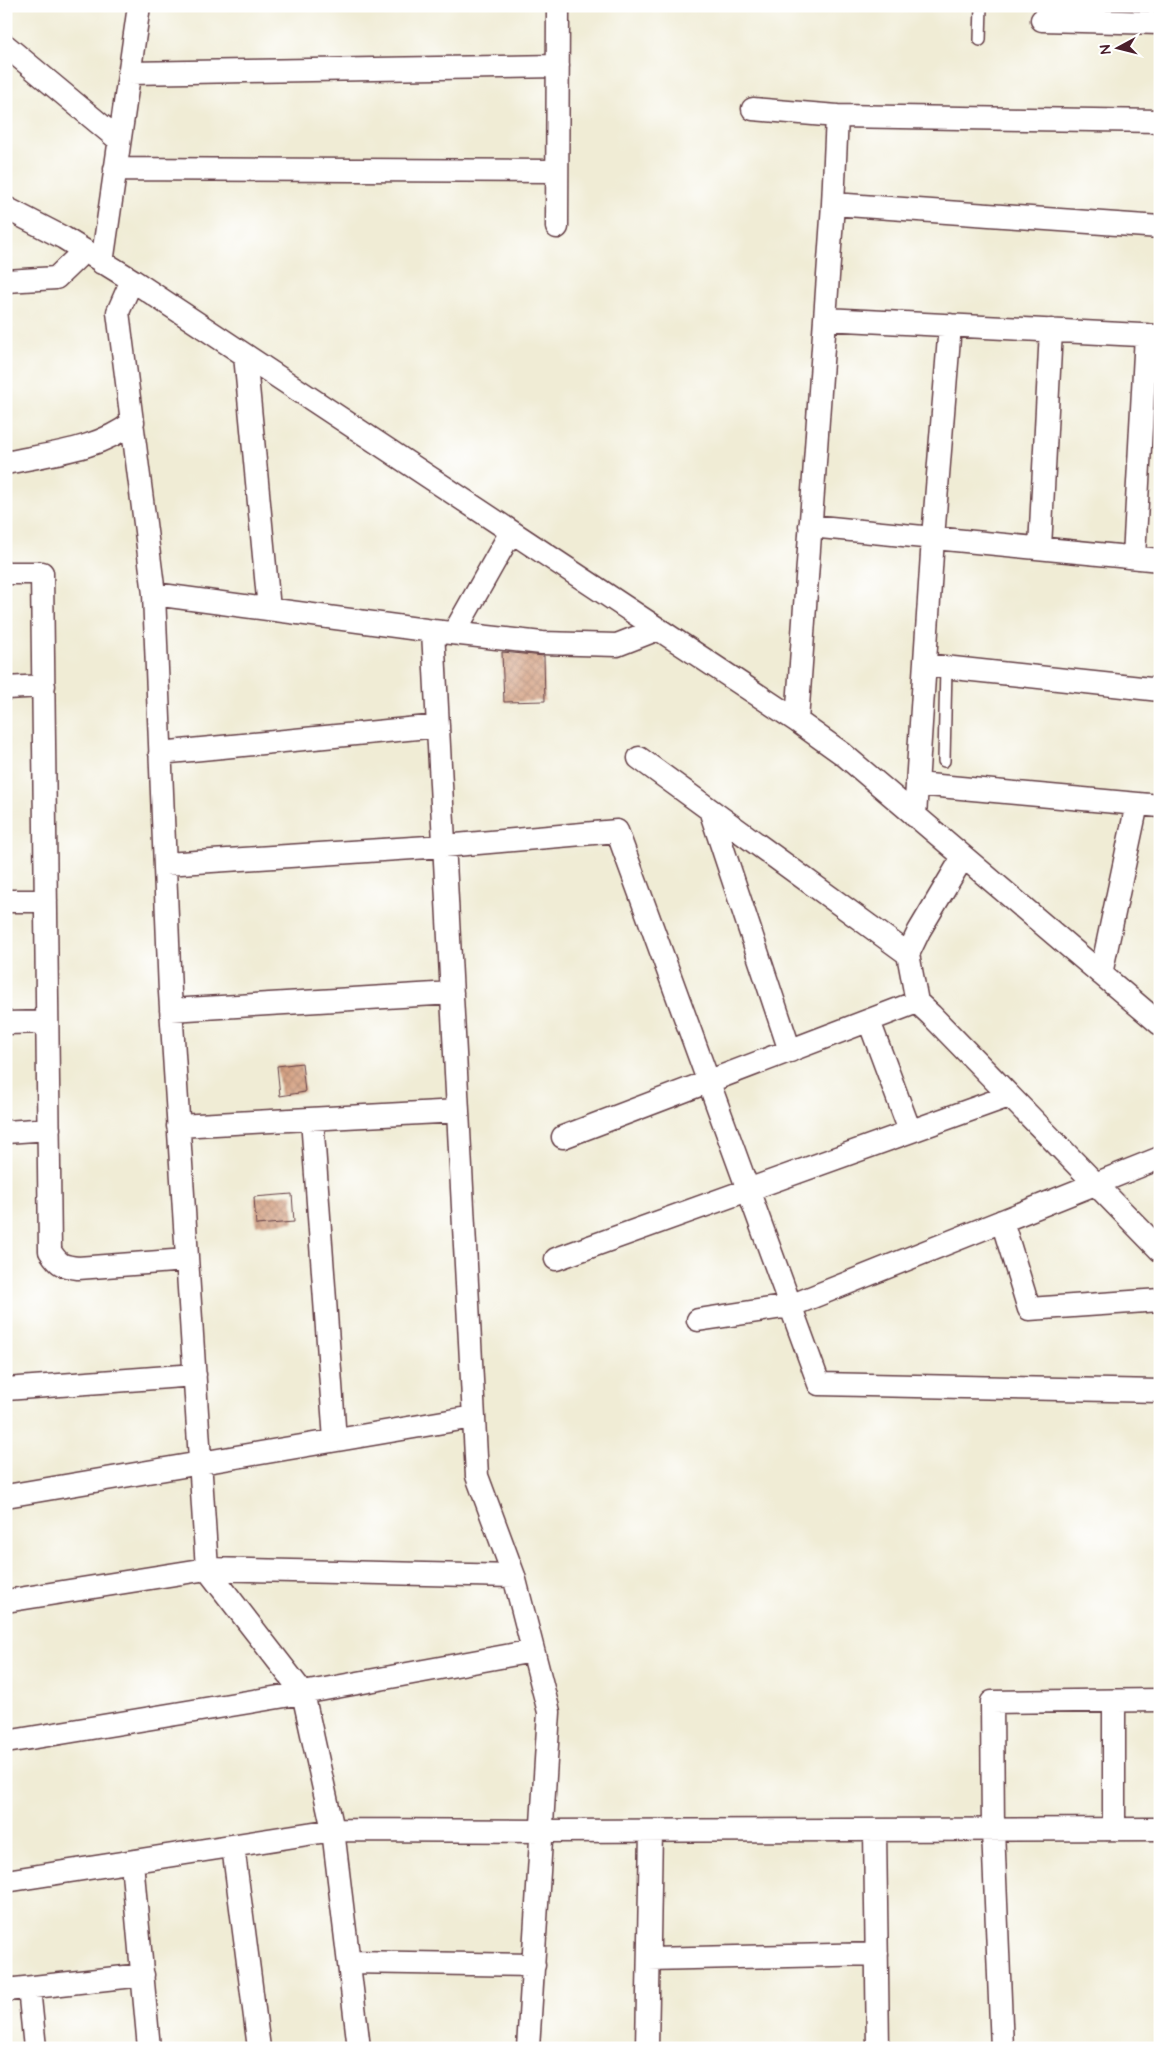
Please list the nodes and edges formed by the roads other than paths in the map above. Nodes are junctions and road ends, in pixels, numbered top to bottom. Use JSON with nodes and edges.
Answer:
{"nodes":[{"id":1,"x":139,"y":6,"type":"edge"},
{"id":2,"x":558,"y":6,"type":"edge"},
{"id":3,"x":981,"y":6,"type":"edge"},
{"id":4,"x":1042,"y":20,"type":"dead end"},
{"id":5,"x":1160,"y":23,"type":"edge"},
{"id":6,"x":980,"y":40,"type":"dead end"},
{"id":7,"x":6,"y":46,"type":"edge"},
{"id":8,"x":558,"y":66,"type":"junction"},
{"id":9,"x":129,"y":74,"type":"junction"},
{"id":10,"x":753,"y":109,"type":"dead end"},
{"id":11,"x":837,"y":116,"type":"junction"},
{"id":12,"x":1160,"y":120,"type":"edge"},
{"id":13,"x":119,"y":140,"type":"junction"},
{"id":14,"x":115,"y":169,"type":"junction"},
{"id":15,"x":557,"y":171,"type":"junction"},
{"id":16,"x":833,"y":204,"type":"junction"},
{"id":17,"x":6,"y":208,"type":"edge"},
{"id":18,"x":558,"y":227,"type":"dead end"},
{"id":19,"x":1160,"y":227,"type":"edge"},
{"id":20,"x":92,"y":257,"type":"junction"},
{"id":21,"x":132,"y":280,"type":"junction"},
{"id":22,"x":6,"y":281,"type":"edge"},
{"id":23,"x":825,"y":319,"type":"junction"},
{"id":24,"x":950,"y":325,"type":"junction"},
{"id":25,"x":1051,"y":330,"type":"junction"},
{"id":26,"x":1153,"y":335,"type":"edge"},
{"id":27,"x":245,"y":355,"type":"junction"},
{"id":28,"x":132,"y":422,"type":"junction"},
{"id":29,"x":6,"y":464,"type":"edge"},
{"id":30,"x":810,"y":526,"type":"junction"},
{"id":31,"x":511,"y":532,"type":"junction"},
{"id":32,"x":933,"y":538,"type":"junction"},
{"id":33,"x":1040,"y":548,"type":"junction"},
{"id":34,"x":1134,"y":557,"type":"junction"},
{"id":35,"x":1160,"y":560,"type":"edge"},
{"id":36,"x":6,"y":573,"type":"edge"},
{"id":37,"x":154,"y":594,"type":"junction"},
{"id":38,"x":269,"y":609,"type":"junction"},
{"id":39,"x":658,"y":629,"type":"junction"},
{"id":40,"x":444,"y":632,"type":"junction"},
{"id":41,"x":935,"y":666,"type":"junction"},
{"id":42,"x":44,"y":686,"type":"junction"},
{"id":43,"x":6,"y":688,"type":"edge"},
{"id":44,"x":1160,"y":690,"type":"edge"},
{"id":45,"x":797,"y":721,"type":"junction"},
{"id":46,"x":438,"y":726,"type":"junction"},
{"id":47,"x":160,"y":753,"type":"junction"},
{"id":48,"x":639,"y":758,"type":"dead end"},
{"id":49,"x":944,"y":761,"type":"dead end"},
{"id":50,"x":917,"y":784,"type":"junction"},
{"id":51,"x":1136,"y":804,"type":"junction"},
{"id":52,"x":1160,"y":806,"type":"edge"},
{"id":53,"x":710,"y":810,"type":"junction"},
{"id":54,"x":915,"y":816,"type":"junction"},
{"id":55,"x":444,"y":846,"type":"junction"},
{"id":56,"x":963,"y":857,"type":"junction"},
{"id":57,"x":165,"y":864,"type":"junction"},
{"id":58,"x":6,"y":900,"type":"edge"},
{"id":59,"x":46,"y":901,"type":"junction"},
{"id":60,"x":908,"y":954,"type":"junction"},
{"id":61,"x":1101,"y":974,"type":"junction"},
{"id":62,"x":452,"y":993,"type":"junction"},
{"id":63,"x":916,"y":1002,"type":"junction"},
{"id":64,"x":171,"y":1010,"type":"junction"},
{"id":65,"x":869,"y":1021,"type":"junction"},
{"id":66,"x":48,"y":1022,"type":"junction"},
{"id":67,"x":6,"y":1023,"type":"edge"},
{"id":68,"x":1160,"y":1024,"type":"edge"},
{"id":69,"x":790,"y":1051,"type":"junction"},
{"id":70,"x":708,"y":1082,"type":"junction"},
{"id":71,"x":1009,"y":1096,"type":"junction"},
{"id":72,"x":458,"y":1111,"type":"junction"},
{"id":73,"x":312,"y":1119,"type":"junction"},
{"id":74,"x":178,"y":1126,"type":"junction"},
{"id":75,"x":49,"y":1130,"type":"junction"},
{"id":76,"x":910,"y":1131,"type":"junction"},
{"id":77,"x":6,"y":1132,"type":"edge"},
{"id":78,"x":563,"y":1137,"type":"dead end"},
{"id":79,"x":1160,"y":1158,"type":"edge"},
{"id":80,"x":1096,"y":1184,"type":"junction"},
{"id":81,"x":748,"y":1190,"type":"junction"},
{"id":82,"x":1002,"y":1222,"type":"junction"},
{"id":83,"x":1160,"y":1250,"type":"edge"},
{"id":84,"x":556,"y":1259,"type":"dead end"},
{"id":85,"x":187,"y":1260,"type":"junction"},
{"id":86,"x":1160,"y":1300,"type":"edge"},
{"id":87,"x":790,"y":1306,"type":"junction"},
{"id":88,"x":698,"y":1320,"type":"dead end"},
{"id":89,"x":195,"y":1375,"type":"junction"},
{"id":90,"x":6,"y":1388,"type":"edge"},
{"id":91,"x":1160,"y":1391,"type":"edge"},
{"id":92,"x":473,"y":1417,"type":"junction"},
{"id":93,"x":335,"y":1440,"type":"junction"},
{"id":94,"x":200,"y":1462,"type":"junction"},
{"id":95,"x":6,"y":1496,"type":"edge"},
{"id":96,"x":207,"y":1569,"type":"junction"},
{"id":97,"x":514,"y":1576,"type":"junction"},
{"id":98,"x":6,"y":1601,"type":"edge"},
{"id":99,"x":533,"y":1651,"type":"junction"},
{"id":100,"x":303,"y":1693,"type":"junction"},
{"id":101,"x":1160,"y":1700,"type":"edge"},
{"id":102,"x":1114,"y":1701,"type":"junction"},
{"id":103,"x":6,"y":1742,"type":"edge"},
{"id":104,"x":1114,"y":1829,"type":"junction"},
{"id":105,"x":1160,"y":1829,"type":"edge"},
{"id":106,"x":334,"y":1830,"type":"junction"},
{"id":107,"x":875,"y":1830,"type":"junction"},
{"id":108,"x":993,"y":1830,"type":"junction"},
{"id":109,"x":543,"y":1831,"type":"junction"},
{"id":110,"x":651,"y":1831,"type":"junction"},
{"id":111,"x":233,"y":1846,"type":"junction"},
{"id":112,"x":132,"y":1862,"type":"junction"},
{"id":113,"x":6,"y":1882,"type":"edge"},
{"id":114,"x":877,"y":1954,"type":"junction"},
{"id":115,"x":648,"y":1959,"type":"junction"},
{"id":116,"x":349,"y":1962,"type":"junction"},
{"id":117,"x":534,"y":1965,"type":"junction"},
{"id":118,"x":143,"y":1975,"type":"junction"},
{"id":119,"x":29,"y":1988,"type":"junction"},
{"id":120,"x":6,"y":1990,"type":"edge"},
{"id":121,"x":35,"y":2048,"type":"edge"},
{"id":122,"x":149,"y":2048,"type":"edge"},
{"id":123,"x":259,"y":2048,"type":"edge"},
{"id":124,"x":359,"y":2048,"type":"edge"},
{"id":125,"x":528,"y":2048,"type":"edge"},
{"id":126,"x":647,"y":2048,"type":"edge"},
{"id":127,"x":878,"y":2048,"type":"edge"},
{"id":128,"x":1002,"y":2048,"type":"edge"}],
"edges":[{"from":1,"to":9,"type":"street"},
{"from":2,"to":8,"type":"street"},
{"from":3,"to":6,"type":"lane"},
{"from":4,"to":5,"type":"street"},
{"from":7,"to":13,"type":"street"},
{"from":8,"to":9,"type":"street"},
{"from":8,"to":15,"type":"street"},
{"from":9,"to":13,"type":"street"},
{"from":10,"to":11,"type":"street"},
{"from":11,"to":12,"type":"street"},
{"from":11,"to":16,"type":"street"},
{"from":13,"to":14,"type":"street"},
{"from":14,"to":15,"type":"street"},
{"from":14,"to":20,"type":"street"},
{"from":15,"to":18,"type":"street"},
{"from":16,"to":19,"type":"street"},
{"from":16,"to":23,"type":"street"},
{"from":17,"to":20,"type":"street"},
{"from":20,"to":21,"type":"street"},
{"from":20,"to":22,"type":"street"},
{"from":21,"to":27,"type":"street"},
{"from":21,"to":28,"type":"street"},
{"from":23,"to":24,"type":"street"},
{"from":23,"to":30,"type":"street"},
{"from":24,"to":25,"type":"street"},
{"from":24,"to":32,"type":"street"},
{"from":25,"to":26,"type":"street"},
{"from":25,"to":33,"type":"street"},
{"from":26,"to":34,"type":"street"},
{"from":27,"to":31,"type":"street"},
{"from":27,"to":38,"type":"street"},
{"from":28,"to":29,"type":"street"},
{"from":28,"to":37,"type":"street"},
{"from":30,"to":32,"type":"street"},
{"from":30,"to":45,"type":"street"},
{"from":31,"to":39,"type":"street"},
{"from":31,"to":40,"type":"street"},
{"from":32,"to":33,"type":"street"},
{"from":32,"to":41,"type":"street"},
{"from":33,"to":34,"type":"street"},
{"from":34,"to":35,"type":"street"},
{"from":36,"to":42,"type":"street"},
{"from":37,"to":38,"type":"street"},
{"from":37,"to":47,"type":"street"},
{"from":38,"to":40,"type":"street"},
{"from":39,"to":40,"type":"street"},
{"from":39,"to":45,"type":"street"},
{"from":40,"to":46,"type":"street"},
{"from":41,"to":44,"type":"street"},
{"from":41,"to":49,"type":"lane"},
{"from":41,"to":50,"type":"street"},
{"from":42,"to":43,"type":"street"},
{"from":42,"to":59,"type":"street"},
{"from":45,"to":54,"type":"street"},
{"from":46,"to":47,"type":"street"},
{"from":46,"to":55,"type":"street"},
{"from":47,"to":57,"type":"street"},
{"from":48,"to":53,"type":"street"},
{"from":50,"to":51,"type":"street"},
{"from":50,"to":54,"type":"street"},
{"from":51,"to":52,"type":"street"},
{"from":51,"to":61,"type":"street"},
{"from":53,"to":60,"type":"street"},
{"from":53,"to":69,"type":"street"},
{"from":54,"to":56,"type":"street"},
{"from":55,"to":57,"type":"street"},
{"from":55,"to":62,"type":"street"},
{"from":55,"to":70,"type":"street"},
{"from":56,"to":60,"type":"street"},
{"from":56,"to":61,"type":"street"},
{"from":57,"to":64,"type":"street"},
{"from":58,"to":59,"type":"street"},
{"from":59,"to":66,"type":"street"},
{"from":60,"to":63,"type":"street"},
{"from":61,"to":68,"type":"street"},
{"from":62,"to":64,"type":"street"},
{"from":62,"to":72,"type":"street"},
{"from":63,"to":65,"type":"street"},
{"from":63,"to":71,"type":"street"},
{"from":64,"to":74,"type":"street"},
{"from":65,"to":69,"type":"street"},
{"from":65,"to":76,"type":"street"},
{"from":66,"to":67,"type":"street"},
{"from":66,"to":75,"type":"street"},
{"from":69,"to":70,"type":"street"},
{"from":70,"to":78,"type":"street"},
{"from":70,"to":81,"type":"street"},
{"from":71,"to":76,"type":"street"},
{"from":71,"to":80,"type":"street"},
{"from":72,"to":73,"type":"street"},
{"from":72,"to":92,"type":"street"},
{"from":73,"to":74,"type":"street"},
{"from":73,"to":93,"type":"street"},
{"from":74,"to":85,"type":"street"},
{"from":75,"to":77,"type":"street"},
{"from":75,"to":85,"type":"street"},
{"from":76,"to":81,"type":"street"},
{"from":79,"to":80,"type":"street"},
{"from":80,"to":82,"type":"street"},
{"from":80,"to":83,"type":"street"},
{"from":81,"to":84,"type":"street"},
{"from":81,"to":87,"type":"street"},
{"from":82,"to":86,"type":"street"},
{"from":82,"to":87,"type":"street"},
{"from":85,"to":89,"type":"street"},
{"from":87,"to":88,"type":"street"},
{"from":87,"to":91,"type":"street"},
{"from":89,"to":90,"type":"street"},
{"from":89,"to":94,"type":"street"},
{"from":92,"to":93,"type":"street"},
{"from":92,"to":97,"type":"street"},
{"from":93,"to":94,"type":"street"},
{"from":94,"to":95,"type":"street"},
{"from":94,"to":96,"type":"street"},
{"from":96,"to":97,"type":"street"},
{"from":96,"to":98,"type":"street"},
{"from":96,"to":100,"type":"street"},
{"from":97,"to":99,"type":"street"},
{"from":99,"to":100,"type":"street"},
{"from":99,"to":109,"type":"street"},
{"from":100,"to":103,"type":"street"},
{"from":100,"to":106,"type":"street"},
{"from":101,"to":102,"type":"street"},
{"from":102,"to":104,"type":"street"},
{"from":102,"to":108,"type":"street"},
{"from":104,"to":105,"type":"street"},
{"from":104,"to":108,"type":"street"},
{"from":106,"to":109,"type":"street"},
{"from":106,"to":111,"type":"street"},
{"from":106,"to":116,"type":"street"},
{"from":107,"to":108,"type":"street"},
{"from":107,"to":110,"type":"street"},
{"from":107,"to":114,"type":"street"},
{"from":108,"to":128,"type":"street"},
{"from":109,"to":110,"type":"street"},
{"from":109,"to":117,"type":"street"},
{"from":110,"to":115,"type":"street"},
{"from":111,"to":112,"type":"street"},
{"from":111,"to":123,"type":"street"},
{"from":112,"to":113,"type":"street"},
{"from":112,"to":118,"type":"street"},
{"from":114,"to":115,"type":"street"},
{"from":114,"to":127,"type":"street"},
{"from":115,"to":126,"type":"street"},
{"from":116,"to":117,"type":"street"},
{"from":116,"to":124,"type":"street"},
{"from":117,"to":125,"type":"street"},
{"from":118,"to":119,"type":"street"},
{"from":118,"to":122,"type":"street"},
{"from":119,"to":120,"type":"street"},
{"from":119,"to":121,"type":"street"}]}
